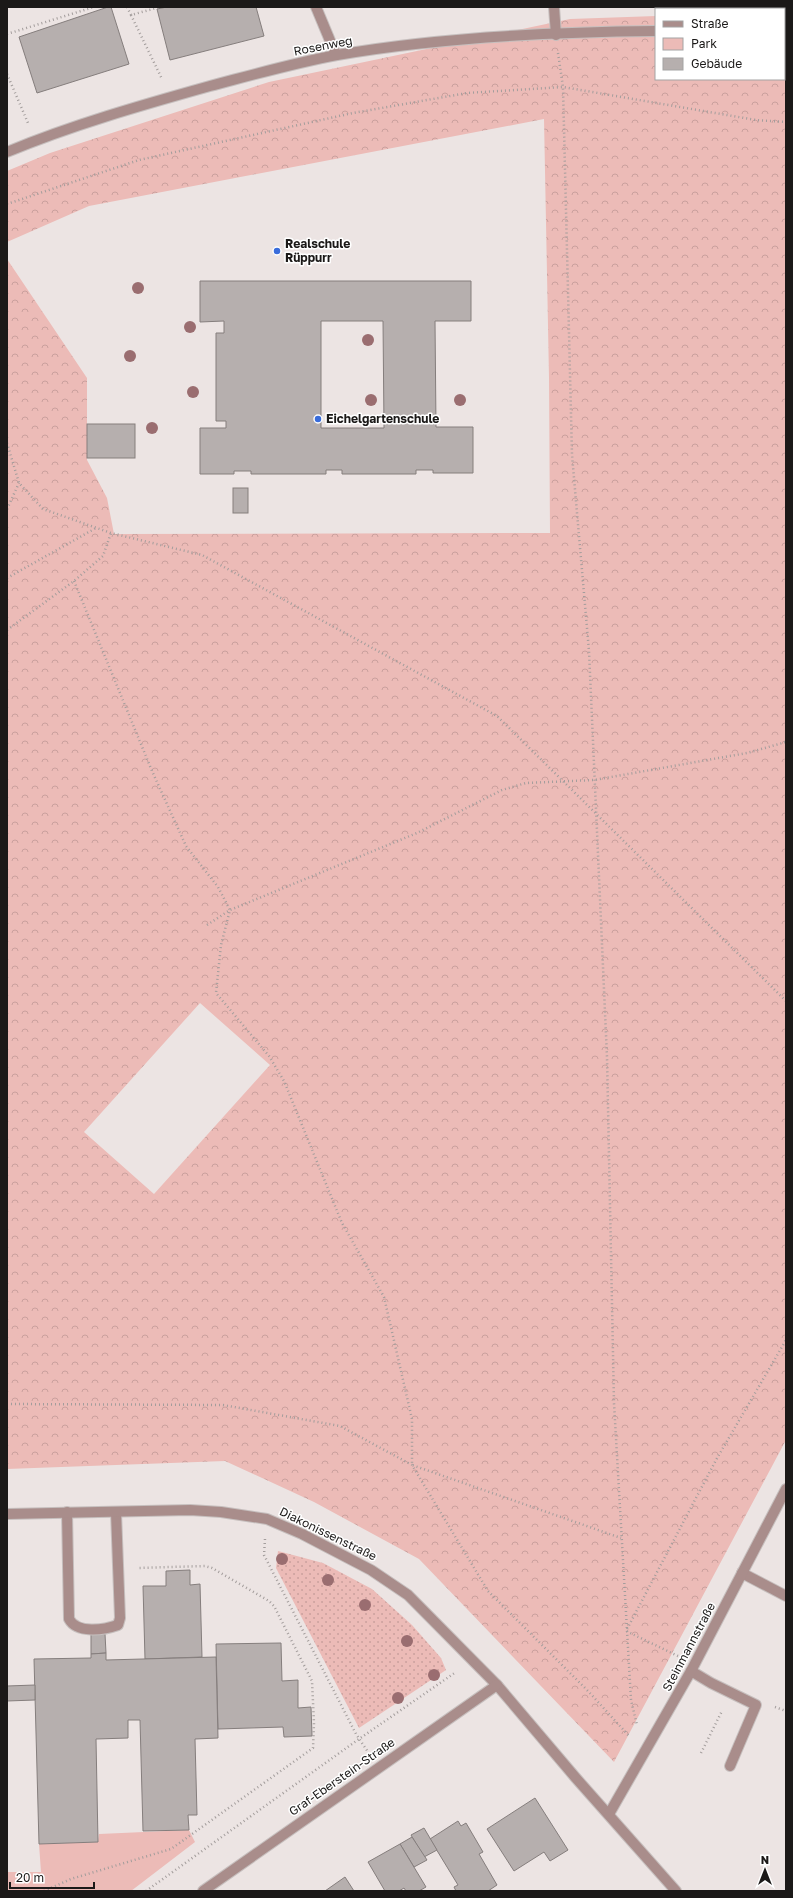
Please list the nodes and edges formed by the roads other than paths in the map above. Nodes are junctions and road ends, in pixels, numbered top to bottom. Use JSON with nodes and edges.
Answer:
{"nodes":[{"id":1,"x":316,"y":7,"type":"edge"},
{"id":2,"x":554,"y":7,"type":"edge"},
{"id":3,"x":655,"y":31,"type":"edge"},
{"id":4,"x":556,"y":35,"type":"junction"},
{"id":5,"x":336,"y":55,"type":"junction"},
{"id":6,"x":7,"y":152,"type":"edge"},
{"id":7,"x":786,"y":1489,"type":"edge"},
{"id":8,"x":67,"y":1512,"type":"junction"},
{"id":9,"x":116,"y":1512,"type":"junction"},
{"id":10,"x":7,"y":1514,"type":"edge"},
{"id":11,"x":742,"y":1573,"type":"junction"},
{"id":12,"x":786,"y":1596,"type":"edge"},
{"id":13,"x":693,"y":1667,"type":"junction"},
{"id":14,"x":497,"y":1686,"type":"junction"},
{"id":15,"x":730,"y":1766,"type":"dead end"},
{"id":16,"x":609,"y":1814,"type":"junction"},
{"id":17,"x":203,"y":1891,"type":"edge"},
{"id":18,"x":676,"y":1891,"type":"edge"}],
"edges":[{"from":1,"to":5,"type":"street"},
{"from":2,"to":4,"type":"street"},
{"from":3,"to":4,"type":"street","name":"Rosenweg"},
{"from":4,"to":5,"type":"street","name":"Rosenweg"},
{"from":5,"to":6,"type":"street","name":"Rosenweg"},
{"from":7,"to":11,"type":"street","name":"Steinmannstraße"},
{"from":8,"to":9,"type":"street","name":"Diakonissenstraße"},
{"from":8,"to":9,"type":"street"},
{"from":8,"to":10,"type":"street","name":"Diakonissenstraße"},
{"from":9,"to":14,"type":"street","name":"Diakonissenstraße"},
{"from":11,"to":12,"type":"street"},
{"from":11,"to":13,"type":"street","name":"Steinmannstraße"},
{"from":13,"to":15,"type":"street"},
{"from":13,"to":16,"type":"street","name":"Steinmannstraße"},
{"from":14,"to":16,"type":"street"},
{"from":14,"to":17,"type":"street","name":"Graf-Eberstein-Straße"},
{"from":16,"to":18,"type":"street"}]}
